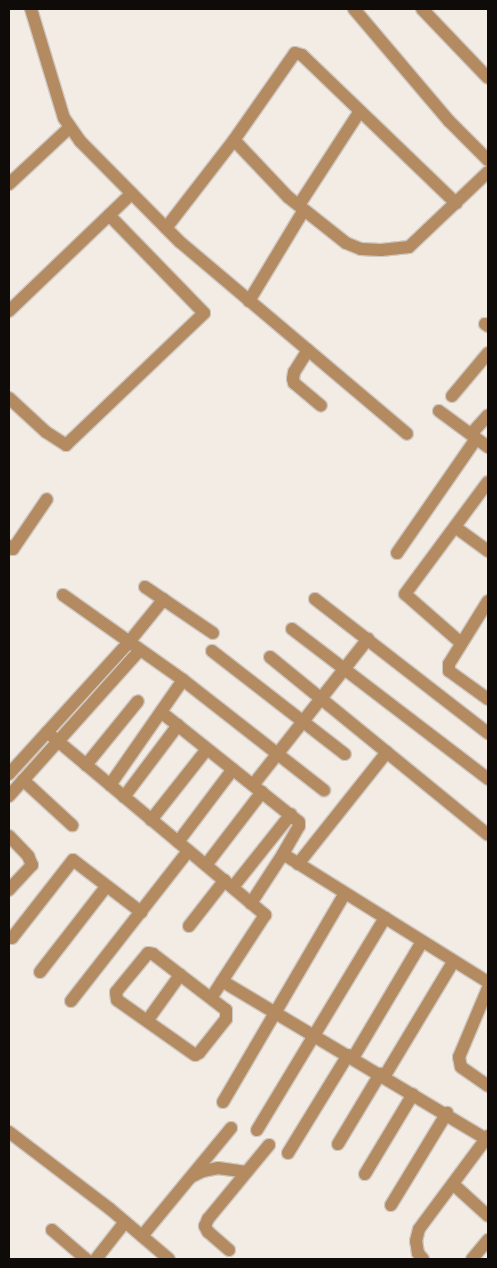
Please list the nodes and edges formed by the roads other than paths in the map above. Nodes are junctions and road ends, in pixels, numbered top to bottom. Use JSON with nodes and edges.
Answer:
{"nodes":[{"id":1,"x":31,"y":9,"type":"edge"},
{"id":2,"x":354,"y":9,"type":"edge"},
{"id":3,"x":422,"y":9,"type":"edge"},
{"id":4,"x":486,"y":72,"type":"edge"},
{"id":5,"x":360,"y":111,"type":"junction"},
{"id":6,"x":70,"y":128,"type":"junction"},
{"id":7,"x":234,"y":140,"type":"junction"},
{"id":8,"x":488,"y":160,"type":"edge"},
{"id":9,"x":488,"y":172,"type":"edge"},
{"id":10,"x":9,"y":184,"type":"edge"},
{"id":11,"x":132,"y":193,"type":"junction"},
{"id":12,"x":456,"y":203,"type":"junction"},
{"id":13,"x":302,"y":207,"type":"junction"},
{"id":14,"x":109,"y":215,"type":"junction"},
{"id":15,"x":166,"y":228,"type":"junction"},
{"id":16,"x":249,"y":301,"type":"junction"},
{"id":17,"x":9,"y":311,"type":"edge"},
{"id":18,"x":308,"y":350,"type":"junction"},
{"id":19,"x":488,"y":353,"type":"edge"},
{"id":20,"x":452,"y":396,"type":"dead end"},
{"id":21,"x":9,"y":398,"type":"edge"},
{"id":22,"x":321,"y":406,"type":"dead end"},
{"id":23,"x":439,"y":410,"type":"dead end"},
{"id":24,"x":488,"y":415,"type":"edge"},
{"id":25,"x":407,"y":434,"type":"dead end"},
{"id":26,"x":474,"y":437,"type":"junction"},
{"id":27,"x":488,"y":447,"type":"edge"},
{"id":28,"x":488,"y":482,"type":"edge"},
{"id":29,"x":484,"y":496,"type":"edge"},
{"id":30,"x":47,"y":499,"type":"dead end"},
{"id":31,"x":455,"y":527,"type":"junction"},
{"id":32,"x":9,"y":546,"type":"edge"},
{"id":33,"x":488,"y":551,"type":"edge"},
{"id":34,"x":397,"y":553,"type":"dead end"},
{"id":35,"x":145,"y":587,"type":"dead end"},
{"id":36,"x":63,"y":595,"type":"dead end"},
{"id":37,"x":164,"y":599,"type":"junction"},
{"id":38,"x":315,"y":599,"type":"dead end"},
{"id":39,"x":488,"y":601,"type":"edge"},
{"id":40,"x":292,"y":629,"type":"dead end"},
{"id":41,"x":213,"y":633,"type":"dead end"},
{"id":42,"x":368,"y":639,"type":"junction"},
{"id":43,"x":129,"y":642,"type":"junction"},
{"id":44,"x":461,"y":643,"type":"junction"},
{"id":45,"x":140,"y":650,"type":"junction"},
{"id":46,"x":212,"y":651,"type":"dead end"},
{"id":47,"x":270,"y":657,"type":"dead end"},
{"id":48,"x":344,"y":669,"type":"junction"},
{"id":49,"x":183,"y":680,"type":"junction"},
{"id":50,"x":321,"y":698,"type":"junction"},
{"id":51,"x":488,"y":700,"type":"edge"},
{"id":52,"x":138,"y":701,"type":"dead end"},
{"id":53,"x":161,"y":712,"type":"junction"},
{"id":54,"x":302,"y":722,"type":"junction"},
{"id":55,"x":178,"y":725,"type":"junction"},
{"id":56,"x":47,"y":732,"type":"junction"},
{"id":57,"x":488,"y":733,"type":"edge"},
{"id":58,"x":58,"y":742,"type":"junction"},
{"id":59,"x":207,"y":749,"type":"junction"},
{"id":60,"x":387,"y":752,"type":"junction"},
{"id":61,"x":278,"y":753,"type":"junction"},
{"id":62,"x":345,"y":754,"type":"dead end"},
{"id":63,"x":86,"y":765,"type":"junction"},
{"id":64,"x":233,"y":769,"type":"junction"},
{"id":65,"x":9,"y":774,"type":"edge"},
{"id":66,"x":488,"y":779,"type":"edge"},
{"id":67,"x":23,"y":780,"type":"junction"},
{"id":68,"x":110,"y":785,"type":"junction"},
{"id":69,"x":257,"y":789,"type":"junction"},
{"id":70,"x":324,"y":790,"type":"dead end"},
{"id":71,"x":9,"y":796,"type":"edge"},
{"id":72,"x":124,"y":797,"type":"junction"},
{"id":73,"x":291,"y":814,"type":"junction"},
{"id":74,"x":152,"y":820,"type":"junction"},
{"id":75,"x":72,"y":825,"type":"dead end"},
{"id":76,"x":488,"y":835,"type":"edge"},
{"id":77,"x":11,"y":841,"type":"edge"},
{"id":78,"x":183,"y":846,"type":"junction"},
{"id":79,"x":283,"y":854,"type":"junction"},
{"id":80,"x":298,"y":864,"type":"junction"},
{"id":81,"x":206,"y":865,"type":"junction"},
{"id":82,"x":229,"y":884,"type":"junction"},
{"id":83,"x":106,"y":887,"type":"junction"},
{"id":84,"x":9,"y":890,"type":"edge"},
{"id":85,"x":345,"y":893,"type":"junction"},
{"id":86,"x":251,"y":904,"type":"junction"},
{"id":87,"x":141,"y":912,"type":"junction"},
{"id":88,"x":385,"y":918,"type":"junction"},
{"id":89,"x":189,"y":926,"type":"dead end"},
{"id":90,"x":12,"y":938,"type":"dead end"},
{"id":91,"x":422,"y":942,"type":"junction"},
{"id":92,"x":453,"y":962,"type":"junction"},
{"id":93,"x":40,"y":972,"type":"dead end"},
{"id":94,"x":180,"y":975,"type":"junction"},
{"id":95,"x":222,"y":981,"type":"junction"},
{"id":96,"x":488,"y":982,"type":"edge"},
{"id":97,"x":488,"y":988,"type":"edge"},
{"id":98,"x":211,"y":998,"type":"junction"},
{"id":99,"x":71,"y":1002,"type":"dead end"},
{"id":100,"x":276,"y":1012,"type":"junction"},
{"id":101,"x":147,"y":1021,"type":"junction"},
{"id":102,"x":314,"y":1035,"type":"junction"},
{"id":103,"x":351,"y":1057,"type":"junction"},
{"id":104,"x":382,"y":1075,"type":"junction"},
{"id":105,"x":488,"y":1086,"type":"edge"},
{"id":106,"x":413,"y":1094,"type":"junction"},
{"id":107,"x":223,"y":1102,"type":"dead end"},
{"id":108,"x":447,"y":1114,"type":"junction"},
{"id":109,"x":231,"y":1128,"type":"dead end"},
{"id":110,"x":257,"y":1130,"type":"dead end"},
{"id":111,"x":9,"y":1132,"type":"edge"},
{"id":112,"x":338,"y":1144,"type":"dead end"},
{"id":113,"x":485,"y":1145,"type":"edge"},
{"id":114,"x":269,"y":1146,"type":"dead end"},
{"id":115,"x":288,"y":1153,"type":"dead end"},
{"id":116,"x":246,"y":1172,"type":"junction"},
{"id":117,"x":365,"y":1174,"type":"dead end"},
{"id":118,"x":189,"y":1178,"type":"junction"},
{"id":119,"x":452,"y":1184,"type":"junction"},
{"id":120,"x":391,"y":1205,"type":"dead end"},
{"id":121,"x":488,"y":1216,"type":"edge"},
{"id":122,"x":125,"y":1222,"type":"junction"},
{"id":123,"x":52,"y":1230,"type":"dead end"},
{"id":124,"x":142,"y":1236,"type":"junction"},
{"id":125,"x":488,"y":1240,"type":"edge"},
{"id":126,"x":229,"y":1250,"type":"dead end"},
{"id":127,"x":86,"y":1259,"type":"edge"},
{"id":128,"x":96,"y":1259,"type":"edge"},
{"id":129,"x":169,"y":1259,"type":"edge"},
{"id":130,"x":423,"y":1259,"type":"edge"},
{"id":131,"x":472,"y":1259,"type":"edge"}],
"edges":[{"from":1,"to":6,"type":"street"},
{"from":2,"to":8,"type":"street"},
{"from":3,"to":4,"type":"street"},
{"from":5,"to":7,"type":"street"},
{"from":5,"to":12,"type":"street"},
{"from":5,"to":13,"type":"street"},
{"from":6,"to":10,"type":"street"},
{"from":6,"to":11,"type":"street"},
{"from":7,"to":13,"type":"street"},
{"from":7,"to":15,"type":"street"},
{"from":9,"to":12,"type":"street"},
{"from":11,"to":14,"type":"street"},
{"from":11,"to":15,"type":"street"},
{"from":12,"to":13,"type":"street"},
{"from":13,"to":16,"type":"street"},
{"from":14,"to":17,"type":"street"},
{"from":14,"to":21,"type":"street"},
{"from":15,"to":16,"type":"street"},
{"from":16,"to":18,"type":"street"},
{"from":18,"to":22,"type":"street"},
{"from":18,"to":25,"type":"street"},
{"from":19,"to":20,"type":"street"},
{"from":23,"to":26,"type":"street"},
{"from":24,"to":26,"type":"street"},
{"from":26,"to":27,"type":"street"},
{"from":26,"to":34,"type":"street"},
{"from":28,"to":29,"type":"street"},
{"from":29,"to":31,"type":"street"},
{"from":30,"to":32,"type":"street"},
{"from":31,"to":33,"type":"street"},
{"from":31,"to":44,"type":"street"},
{"from":35,"to":37,"type":"street"},
{"from":36,"to":43,"type":"street"},
{"from":37,"to":41,"type":"street"},
{"from":37,"to":43,"type":"street"},
{"from":38,"to":42,"type":"street"},
{"from":39,"to":44,"type":"street"},
{"from":40,"to":48,"type":"street"},
{"from":42,"to":48,"type":"street"},
{"from":42,"to":57,"type":"street"},
{"from":43,"to":45,"type":"street"},
{"from":43,"to":56,"type":"street"},
{"from":44,"to":51,"type":"street"},
{"from":45,"to":49,"type":"street"},
{"from":45,"to":58,"type":"street"},
{"from":46,"to":54,"type":"street"},
{"from":47,"to":50,"type":"street"},
{"from":48,"to":50,"type":"street"},
{"from":48,"to":66,"type":"street"},
{"from":49,"to":53,"type":"street"},
{"from":49,"to":61,"type":"street"},
{"from":50,"to":54,"type":"street"},
{"from":50,"to":60,"type":"street"},
{"from":52,"to":63,"type":"street"},
{"from":53,"to":55,"type":"street"},
{"from":53,"to":68,"type":"street"},
{"from":54,"to":61,"type":"street"},
{"from":54,"to":62,"type":"street"},
{"from":55,"to":59,"type":"street"},
{"from":55,"to":72,"type":"street"},
{"from":56,"to":58,"type":"street"},
{"from":56,"to":65,"type":"street"},
{"from":58,"to":63,"type":"street"},
{"from":58,"to":67,"type":"street"},
{"from":59,"to":64,"type":"street"},
{"from":59,"to":74,"type":"street"},
{"from":60,"to":76,"type":"street"},
{"from":60,"to":80,"type":"street"},
{"from":61,"to":69,"type":"street"},
{"from":61,"to":70,"type":"street"},
{"from":63,"to":68,"type":"street"},
{"from":64,"to":69,"type":"street"},
{"from":64,"to":78,"type":"street"},
{"from":67,"to":71,"type":"street"},
{"from":67,"to":75,"type":"street"},
{"from":68,"to":72,"type":"street"},
{"from":69,"to":73,"type":"street"},
{"from":69,"to":81,"type":"street"},
{"from":72,"to":74,"type":"street"},
{"from":73,"to":79,"type":"street"},
{"from":73,"to":82,"type":"street"},
{"from":74,"to":78,"type":"street"},
{"from":77,"to":84,"type":"street"},
{"from":78,"to":81,"type":"street"},
{"from":78,"to":87,"type":"street"},
{"from":79,"to":80,"type":"street"},
{"from":79,"to":86,"type":"street"},
{"from":80,"to":85,"type":"street"},
{"from":81,"to":82,"type":"street"},
{"from":82,"to":86,"type":"street"},
{"from":82,"to":89,"type":"street"},
{"from":83,"to":87,"type":"street"},
{"from":83,"to":90,"type":"street"},
{"from":83,"to":93,"type":"street"},
{"from":85,"to":88,"type":"street"},
{"from":85,"to":100,"type":"street"},
{"from":86,"to":95,"type":"street"},
{"from":87,"to":99,"type":"street"},
{"from":88,"to":91,"type":"street"},
{"from":88,"to":102,"type":"street"},
{"from":91,"to":92,"type":"street"},
{"from":91,"to":103,"type":"street"},
{"from":92,"to":96,"type":"street"},
{"from":92,"to":104,"type":"street"},
{"from":94,"to":98,"type":"street"},
{"from":94,"to":101,"type":"street"},
{"from":94,"to":101,"type":"street"},
{"from":95,"to":98,"type":"street"},
{"from":95,"to":100,"type":"street"},
{"from":97,"to":105,"type":"street"},
{"from":98,"to":101,"type":"street"},
{"from":100,"to":102,"type":"street"},
{"from":100,"to":107,"type":"street"},
{"from":102,"to":103,"type":"street"},
{"from":102,"to":110,"type":"street"},
{"from":103,"to":104,"type":"street"},
{"from":103,"to":115,"type":"street"},
{"from":104,"to":106,"type":"street"},
{"from":104,"to":112,"type":"street"},
{"from":106,"to":108,"type":"street"},
{"from":106,"to":117,"type":"street"},
{"from":108,"to":113,"type":"street"},
{"from":108,"to":120,"type":"street"},
{"from":109,"to":118,"type":"street"},
{"from":111,"to":122,"type":"street"},
{"from":113,"to":119,"type":"street"},
{"from":114,"to":116,"type":"street"},
{"from":116,"to":118,"type":"street"},
{"from":116,"to":126,"type":"street"},
{"from":118,"to":124,"type":"street"},
{"from":119,"to":121,"type":"street"},
{"from":119,"to":130,"type":"street"},
{"from":122,"to":124,"type":"street"},
{"from":122,"to":128,"type":"street"},
{"from":123,"to":127,"type":"street"},
{"from":124,"to":129,"type":"street"},
{"from":125,"to":131,"type":"street"}]}
